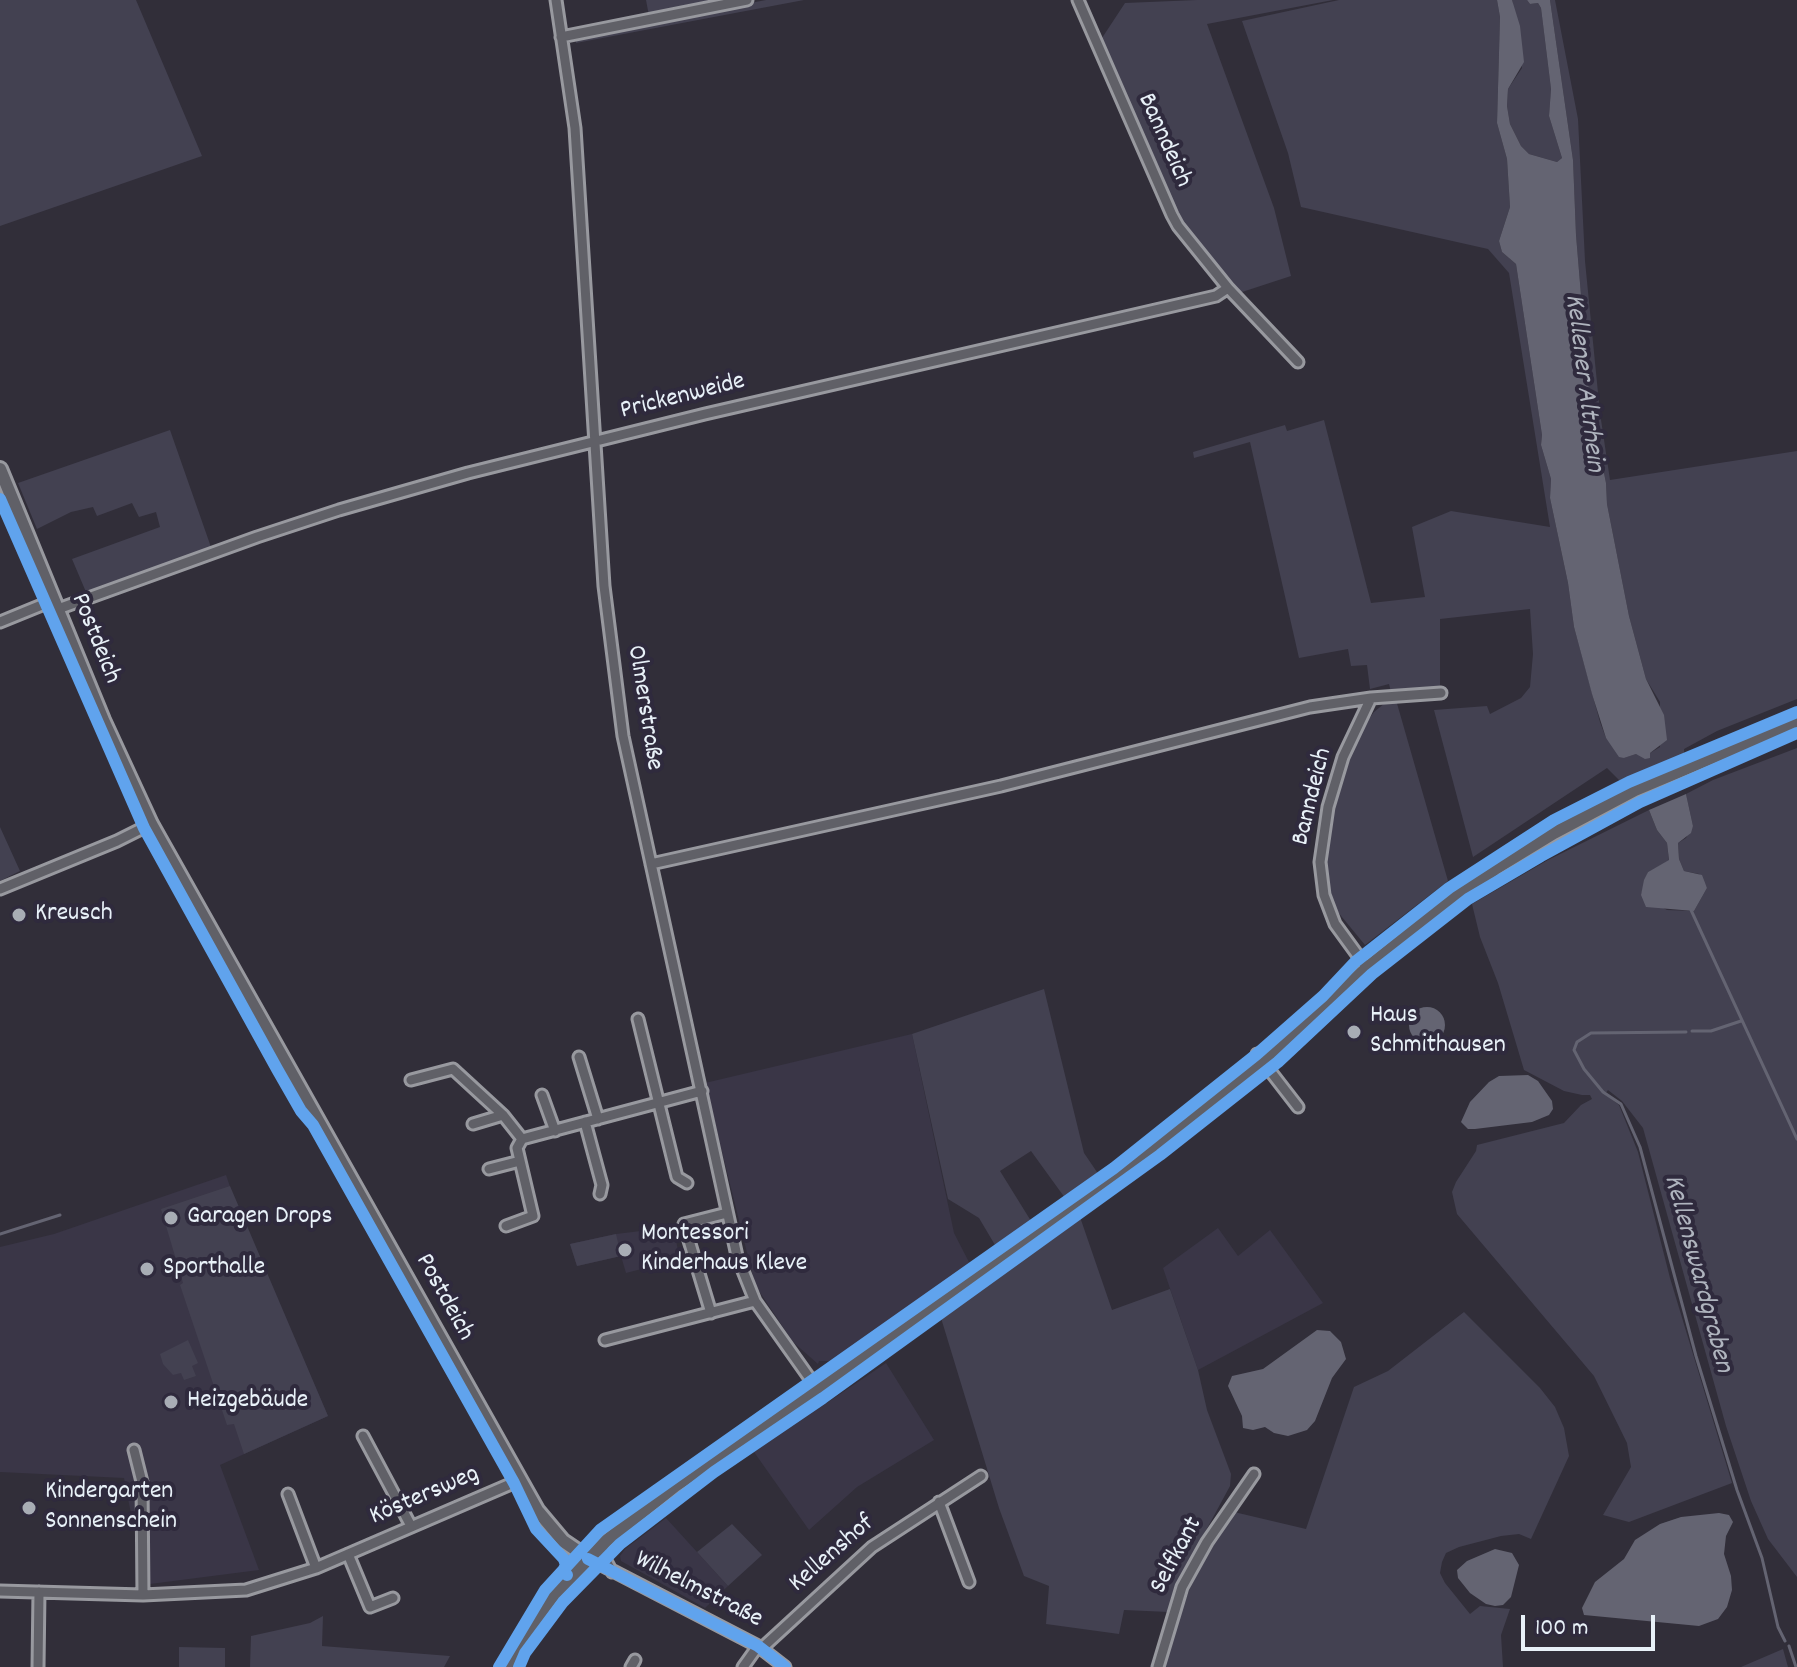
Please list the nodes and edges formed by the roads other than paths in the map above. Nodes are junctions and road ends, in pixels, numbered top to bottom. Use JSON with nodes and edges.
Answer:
{"nodes":[{"id":1,"x":556,"y":0,"type":"edge"},
{"id":2,"x":747,"y":0,"type":"edge"},
{"id":3,"x":1078,"y":0,"type":"edge"},
{"id":4,"x":561,"y":37,"type":"junction"},
{"id":5,"x":1228,"y":288,"type":"junction"},
{"id":6,"x":1298,"y":362,"type":"dead end"},
{"id":7,"x":594,"y":442,"type":"junction"},
{"id":8,"x":0,"y":469,"type":"edge"},
{"id":9,"x":56,"y":604,"type":"junction"},
{"id":10,"x":0,"y":622,"type":"edge"},
{"id":11,"x":1441,"y":693,"type":"dead end"},
{"id":12,"x":1371,"y":698,"type":"junction"},
{"id":13,"x":1797,"y":722,"type":"edge"},
{"id":14,"x":151,"y":824,"type":"junction"},
{"id":15,"x":651,"y":864,"type":"junction"},
{"id":16,"x":0,"y":889,"type":"edge"},
{"id":17,"x":1367,"y":968,"type":"junction"},
{"id":18,"x":638,"y":1019,"type":"dead end"},
{"id":19,"x":579,"y":1057,"type":"dead end"},
{"id":20,"x":1260,"y":1058,"type":"junction"},
{"id":21,"x":411,"y":1080,"type":"dead end"},
{"id":22,"x":702,"y":1091,"type":"junction"},
{"id":23,"x":542,"y":1095,"type":"dead end"},
{"id":24,"x":661,"y":1102,"type":"junction"},
{"id":25,"x":1298,"y":1107,"type":"dead end"},
{"id":26,"x":503,"y":1115,"type":"junction"},
{"id":27,"x":598,"y":1119,"type":"junction"},
{"id":28,"x":585,"y":1122,"type":"junction"},
{"id":29,"x":473,"y":1124,"type":"dead end"},
{"id":30,"x":555,"y":1131,"type":"junction"},
{"id":31,"x":522,"y":1139,"type":"junction"},
{"id":32,"x":520,"y":1161,"type":"junction"},
{"id":33,"x":489,"y":1169,"type":"dead end"},
{"id":34,"x":687,"y":1183,"type":"dead end"},
{"id":35,"x":600,"y":1194,"type":"dead end"},
{"id":36,"x":727,"y":1213,"type":"junction"},
{"id":37,"x":506,"y":1226,"type":"dead end"},
{"id":38,"x":755,"y":1301,"type":"junction"},
{"id":39,"x":711,"y":1313,"type":"junction"},
{"id":40,"x":605,"y":1340,"type":"dead end"},
{"id":41,"x":818,"y":1390,"type":"junction"},
{"id":42,"x":363,"y":1436,"type":"dead end"},
{"id":43,"x":134,"y":1450,"type":"dead end"},
{"id":44,"x":1254,"y":1474,"type":"dead end"},
{"id":45,"x":981,"y":1476,"type":"dead end"},
{"id":46,"x":520,"y":1480,"type":"junction"},
{"id":47,"x":288,"y":1494,"type":"dead end"},
{"id":48,"x":939,"y":1502,"type":"junction"},
{"id":49,"x":411,"y":1526,"type":"junction"},
{"id":50,"x":602,"y":1544,"type":"junction"},
{"id":51,"x":348,"y":1554,"type":"junction"},
{"id":52,"x":588,"y":1558,"type":"junction"},
{"id":53,"x":316,"y":1568,"type":"junction"},
{"id":54,"x":612,"y":1572,"type":"junction"},
{"id":55,"x":969,"y":1582,"type":"dead end"},
{"id":56,"x":0,"y":1591,"type":"edge"},
{"id":57,"x":39,"y":1592,"type":"junction"},
{"id":58,"x":143,"y":1595,"type":"junction"},
{"id":59,"x":393,"y":1598,"type":"dead end"},
{"id":60,"x":759,"y":1648,"type":"junction"},
{"id":61,"x":38,"y":1667,"type":"edge"},
{"id":62,"x":509,"y":1667,"type":"edge"},
{"id":63,"x":743,"y":1667,"type":"edge"},
{"id":64,"x":785,"y":1667,"type":"edge"},
{"id":65,"x":1158,"y":1667,"type":"edge"}],
"edges":[{"from":1,"to":4,"type":"street","name":"Olmerstraße"},
{"from":2,"to":4,"type":"street"},
{"from":3,"to":5,"type":"street","name":"Banndeich"},
{"from":4,"to":7,"type":"street","name":"Olmerstraße"},
{"from":5,"to":6,"type":"street"},
{"from":5,"to":7,"type":"street","name":"Prickenweide"},
{"from":7,"to":9,"type":"street","name":"Prickenweide"},
{"from":7,"to":15,"type":"street","name":"Olmerstraße"},
{"from":8,"to":9,"type":"main road","name":"Postdeich"},
{"from":9,"to":10,"type":"street","name":"Prickenweide"},
{"from":9,"to":14,"type":"main road","name":"Postdeich"},
{"from":11,"to":12,"type":"street"},
{"from":12,"to":15,"type":"street"},
{"from":12,"to":17,"type":"street","name":"Banndeich"},
{"from":13,"to":17,"type":"main road"},
{"from":14,"to":16,"type":"street"},
{"from":14,"to":46,"type":"main road","name":"Postdeich"},
{"from":15,"to":22,"type":"street","name":"Olmerstraße"},
{"from":17,"to":20,"type":"main road"},
{"from":18,"to":24,"type":"street"},
{"from":19,"to":27,"type":"street"},
{"from":20,"to":25,"type":"street"},
{"from":20,"to":41,"type":"main road"},
{"from":21,"to":26,"type":"street"},
{"from":22,"to":24,"type":"street"},
{"from":22,"to":36,"type":"street","name":"Olmerstraße"},
{"from":23,"to":30,"type":"street"},
{"from":24,"to":27,"type":"street"},
{"from":24,"to":34,"type":"street"},
{"from":26,"to":29,"type":"street"},
{"from":26,"to":31,"type":"street"},
{"from":27,"to":28,"type":"street"},
{"from":28,"to":30,"type":"street"},
{"from":28,"to":35,"type":"street"},
{"from":30,"to":31,"type":"street"},
{"from":31,"to":32,"type":"street"},
{"from":32,"to":33,"type":"street"},
{"from":32,"to":37,"type":"street"},
{"from":36,"to":38,"type":"street","name":"Olmerstraße"},
{"from":36,"to":39,"type":"street"},
{"from":38,"to":39,"type":"street"},
{"from":38,"to":41,"type":"street","name":"Olmerstraße"},
{"from":39,"to":40,"type":"street"},
{"from":41,"to":50,"type":"main road"},
{"from":42,"to":49,"type":"street"},
{"from":43,"to":58,"type":"street"},
{"from":44,"to":65,"type":"street","name":"Selfkant"},
{"from":45,"to":48,"type":"street","name":"Kellenshof"},
{"from":46,"to":49,"type":"street","name":"Köstersweg"},
{"from":46,"to":52,"type":"main road","name":"Postdeich"},
{"from":47,"to":53,"type":"street"},
{"from":48,"to":55,"type":"street"},
{"from":48,"to":60,"type":"street","name":"Kellenshof"},
{"from":49,"to":51,"type":"street","name":"Köstersweg"},
{"from":50,"to":52,"type":"main road"},
{"from":50,"to":54,"type":"street"},
{"from":51,"to":53,"type":"street","name":"Köstersweg"},
{"from":51,"to":59,"type":"street","name":"Köstersweg"},
{"from":52,"to":54,"type":"street","name":"Wilhelmstraße"},
{"from":52,"to":62,"type":"main road"},
{"from":53,"to":58,"type":"street","name":"Köstersweg"},
{"from":54,"to":60,"type":"street","name":"Wilhelmstraße"},
{"from":56,"to":57,"type":"street","name":"Köstersweg"},
{"from":57,"to":58,"type":"street","name":"Köstersweg"},
{"from":57,"to":61,"type":"street"},
{"from":60,"to":63,"type":"street","name":"Kellenshof"},
{"from":60,"to":64,"type":"street","name":"Wilhelmstraße"}]}
